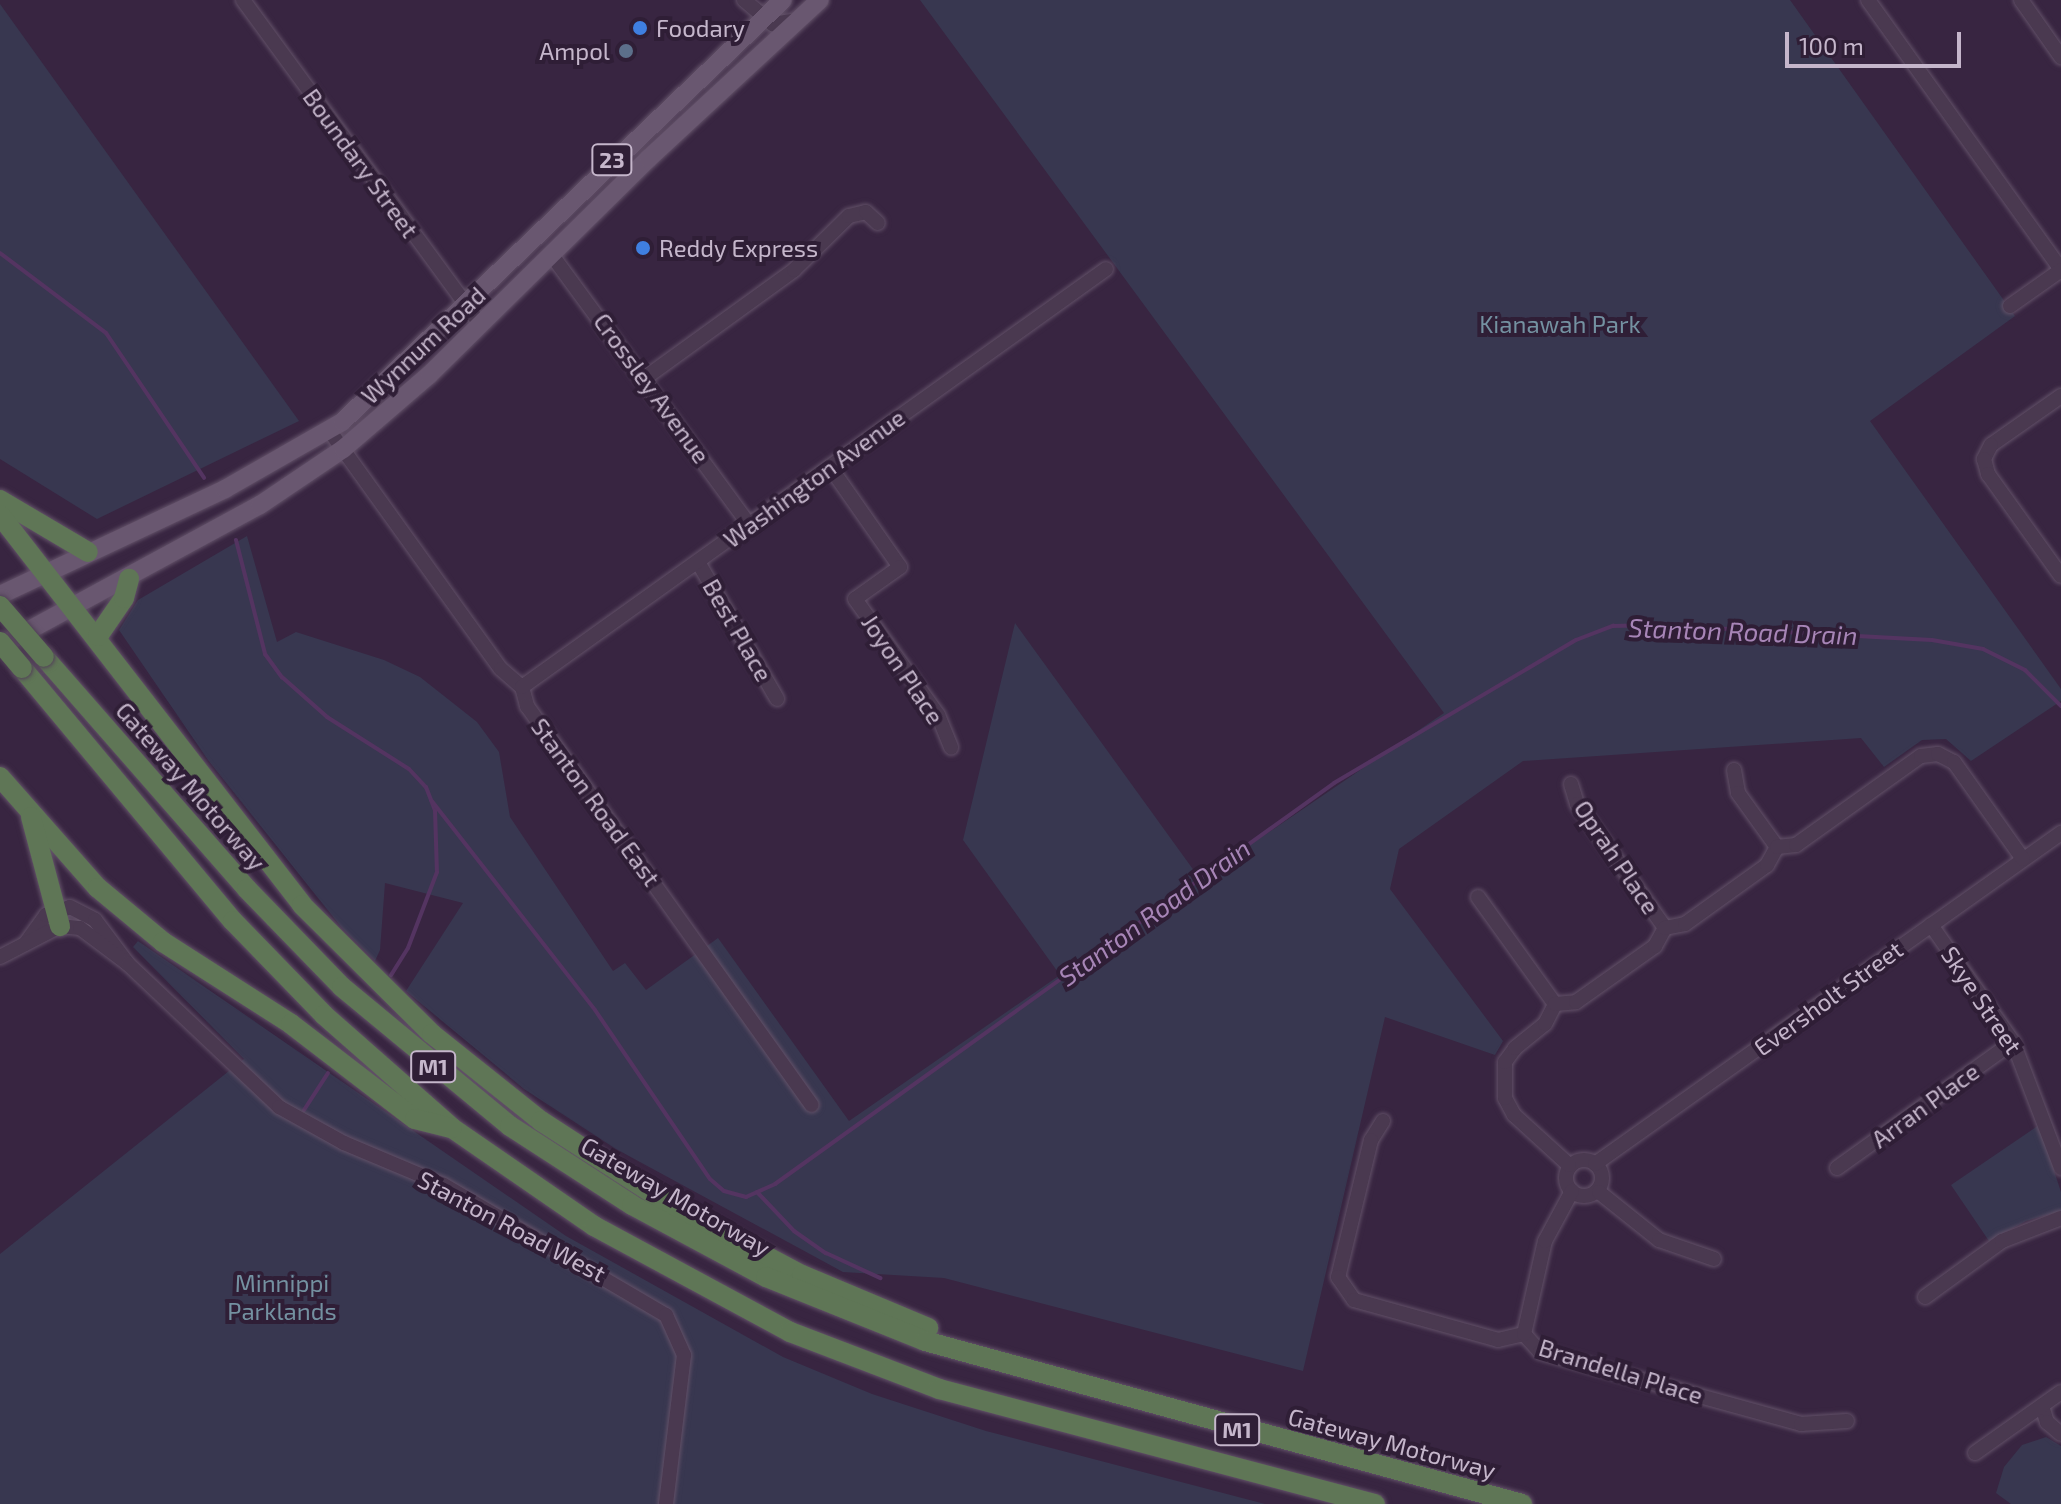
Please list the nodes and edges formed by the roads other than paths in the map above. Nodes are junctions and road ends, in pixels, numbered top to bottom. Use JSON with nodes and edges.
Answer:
{"nodes":[{"id":1,"x":243,"y":0,"type":"edge"},
{"id":2,"x":744,"y":0,"type":"edge"},
{"id":3,"x":783,"y":0,"type":"edge"},
{"id":4,"x":820,"y":0,"type":"edge"},
{"id":5,"x":1868,"y":0,"type":"edge"},
{"id":6,"x":2021,"y":0,"type":"edge"},
{"id":7,"x":763,"y":18,"type":"junction"},
{"id":8,"x":797,"y":20,"type":"junction"},
{"id":9,"x":2061,"y":57,"type":"edge"},
{"id":10,"x":878,"y":223,"type":"dead end"},
{"id":11,"x":551,"y":254,"type":"junction"},
{"id":12,"x":1106,"y":269,"type":"dead end"},
{"id":13,"x":2061,"y":270,"type":"edge"},
{"id":14,"x":466,"y":306,"type":"junction"},
{"id":15,"x":2010,"y":306,"type":"dead end"},
{"id":16,"x":481,"y":325,"type":"junction"},
{"id":17,"x":645,"y":378,"type":"junction"},
{"id":18,"x":2061,"y":396,"type":"edge"},
{"id":19,"x":329,"y":430,"type":"junction"},
{"id":20,"x":343,"y":449,"type":"junction"},
{"id":21,"x":830,"y":467,"type":"junction"},
{"id":22,"x":0,"y":500,"type":"edge"},
{"id":23,"x":0,"y":515,"type":"edge"},
{"id":24,"x":749,"y":525,"type":"junction"},
{"id":25,"x":88,"y":552,"type":"junction"},
{"id":26,"x":698,"y":562,"type":"junction"},
{"id":27,"x":46,"y":571,"type":"junction"},
{"id":28,"x":2061,"y":576,"type":"edge"},
{"id":29,"x":129,"y":579,"type":"junction"},
{"id":30,"x":0,"y":595,"type":"edge"},
{"id":31,"x":0,"y":606,"type":"edge"},
{"id":32,"x":75,"y":607,"type":"junction"},
{"id":33,"x":98,"y":636,"type":"junction"},
{"id":34,"x":0,"y":644,"type":"edge"},
{"id":35,"x":522,"y":687,"type":"junction"},
{"id":36,"x":777,"y":699,"type":"dead end"},
{"id":37,"x":951,"y":747,"type":"dead end"},
{"id":38,"x":1734,"y":770,"type":"dead end"},
{"id":39,"x":0,"y":777,"type":"edge"},
{"id":40,"x":1571,"y":784,"type":"dead end"},
{"id":41,"x":31,"y":817,"type":"junction"},
{"id":42,"x":2061,"y":833,"type":"edge"},
{"id":43,"x":1777,"y":847,"type":"junction"},
{"id":44,"x":2023,"y":859,"type":"junction"},
{"id":45,"x":1478,"y":897,"type":"dead end"},
{"id":46,"x":57,"y":918,"type":"junction"},
{"id":47,"x":1931,"y":925,"type":"junction"},
{"id":48,"x":1665,"y":928,"type":"junction"},
{"id":49,"x":0,"y":957,"type":"edge"},
{"id":50,"x":1555,"y":1004,"type":"junction"},
{"id":51,"x":2013,"y":1042,"type":"junction"},
{"id":52,"x":812,"y":1105,"type":"dead end"},
{"id":53,"x":1383,"y":1121,"type":"dead end"},
{"id":54,"x":452,"y":1128,"type":"junction"},
{"id":55,"x":1595,"y":1164,"type":"junction"},
{"id":56,"x":1569,"y":1165,"type":"junction"},
{"id":57,"x":1837,"y":1168,"type":"dead end"},
{"id":58,"x":2061,"y":1168,"type":"edge"},
{"id":59,"x":1572,"y":1191,"type":"junction"},
{"id":60,"x":1599,"y":1192,"type":"junction"},
{"id":61,"x":2061,"y":1218,"type":"edge"},
{"id":62,"x":1714,"y":1259,"type":"dead end"},
{"id":63,"x":1925,"y":1297,"type":"dead end"},
{"id":64,"x":1524,"y":1334,"type":"junction"},
{"id":65,"x":954,"y":1349,"type":"junction"},
{"id":66,"x":2061,"y":1392,"type":"edge"},
{"id":67,"x":2042,"y":1406,"type":"junction"},
{"id":68,"x":1847,"y":1421,"type":"dead end"},
{"id":69,"x":2061,"y":1434,"type":"edge"},
{"id":70,"x":1975,"y":1453,"type":"dead end"},
{"id":71,"x":666,"y":1504,"type":"edge"},
{"id":72,"x":1375,"y":1504,"type":"edge"},
{"id":73,"x":1522,"y":1504,"type":"edge"}],
"edges":[{"from":1,"to":14,"type":"street","name":"Boundary Street"},
{"from":2,"to":7,"type":"street"},
{"from":3,"to":7,"type":"main road","name":"Wynnum Road","number":"23"},
{"from":4,"to":8,"type":"main road","name":"Wynnum Road","number":"23"},
{"from":5,"to":13,"type":"street"},
{"from":6,"to":9,"type":"street"},
{"from":7,"to":8,"type":"street"},
{"from":7,"to":14,"type":"main road","name":"Wynnum Road","number":"23"},
{"from":8,"to":11,"type":"main road","name":"Wynnum Road","number":"23"},
{"from":10,"to":17,"type":"street"},
{"from":11,"to":16,"type":"main road","name":"Wynnum Road","number":"23"},
{"from":11,"to":17,"type":"street","name":"Crossley Avenue"},
{"from":12,"to":21,"type":"street","name":"Washington Avenue"},
{"from":13,"to":15,"type":"street"},
{"from":14,"to":16,"type":"street","name":"Boundary Street"},
{"from":14,"to":19,"type":"main road","name":"Wynnum Road","number":"23"},
{"from":16,"to":20,"type":"main road","name":"Wynnum Road","number":"23"},
{"from":17,"to":24,"type":"street","name":"Crossley Avenue"},
{"from":18,"to":28,"type":"street"},
{"from":19,"to":20,"type":"street","name":"Stanton Road East"},
{"from":19,"to":25,"type":"main road","name":"Wynnum Road","number":"23"},
{"from":20,"to":29,"type":"main road","name":"Wynnum Road","number":"23"},
{"from":20,"to":35,"type":"street","name":"Stanton Road East"},
{"from":21,"to":24,"type":"street","name":"Washington Avenue"},
{"from":21,"to":37,"type":"street","name":"Joyon Place"},
{"from":22,"to":25,"type":"highway"},
{"from":23,"to":27,"type":"highway"},
{"from":24,"to":26,"type":"street","name":"Washington Avenue"},
{"from":25,"to":27,"type":"main road","name":"Wynnum Road","number":"23"},
{"from":26,"to":35,"type":"street","name":"Washington Avenue"},
{"from":26,"to":36,"type":"street","name":"Best Place"},
{"from":27,"to":30,"type":"main road","name":"Wynnum Road","number":"23"},
{"from":27,"to":32,"type":"highway"},
{"from":29,"to":32,"type":"main road","name":"Wynnum Road","number":"23"},
{"from":29,"to":33,"type":"highway"},
{"from":31,"to":65,"type":"highway","name":"Gateway Motorway","number":"M1","bridge":true},
{"from":32,"to":33,"type":"highway"},
{"from":32,"to":34,"type":"main road","name":"Wynnum Road","number":"23"},
{"from":33,"to":65,"type":"highway"},
{"from":34,"to":54,"type":"highway","number":"M1","bridge":true},
{"from":35,"to":52,"type":"street","name":"Stanton Road East"},
{"from":38,"to":43,"type":"street"},
{"from":39,"to":41,"type":"highway"},
{"from":40,"to":48,"type":"street","name":"Oprah Place"},
{"from":41,"to":46,"type":"highway"},
{"from":41,"to":54,"type":"highway"},
{"from":42,"to":44,"type":"street","name":"Eversholt Street"},
{"from":43,"to":44,"type":"street"},
{"from":43,"to":48,"type":"street"},
{"from":44,"to":47,"type":"street","name":"Eversholt Street"},
{"from":45,"to":50,"type":"street"},
{"from":46,"to":49,"type":"street"},
{"from":46,"to":71,"type":"street","name":"Stanton Road West"},
{"from":47,"to":51,"type":"street","name":"Skye Street"},
{"from":47,"to":55,"type":"street","name":"Eversholt Street"},
{"from":48,"to":50,"type":"street"},
{"from":50,"to":56,"type":"street"},
{"from":51,"to":57,"type":"street","name":"Arran Place"},
{"from":51,"to":58,"type":"street","name":"Skye Street"},
{"from":53,"to":64,"type":"street","name":"Brandella Place"},
{"from":54,"to":72,"type":"highway","number":"M1"},
{"from":55,"to":56,"type":"street"},
{"from":55,"to":60,"type":"street"},
{"from":56,"to":59,"type":"street"},
{"from":59,"to":60,"type":"street"},
{"from":59,"to":64,"type":"street"},
{"from":60,"to":62,"type":"street"},
{"from":61,"to":63,"type":"street"},
{"from":64,"to":68,"type":"street","name":"Brandella Place"},
{"from":65,"to":73,"type":"highway","name":"Gateway Motorway","number":"M1"},
{"from":66,"to":67,"type":"street"},
{"from":67,"to":69,"type":"street"},
{"from":67,"to":70,"type":"street"}]}
